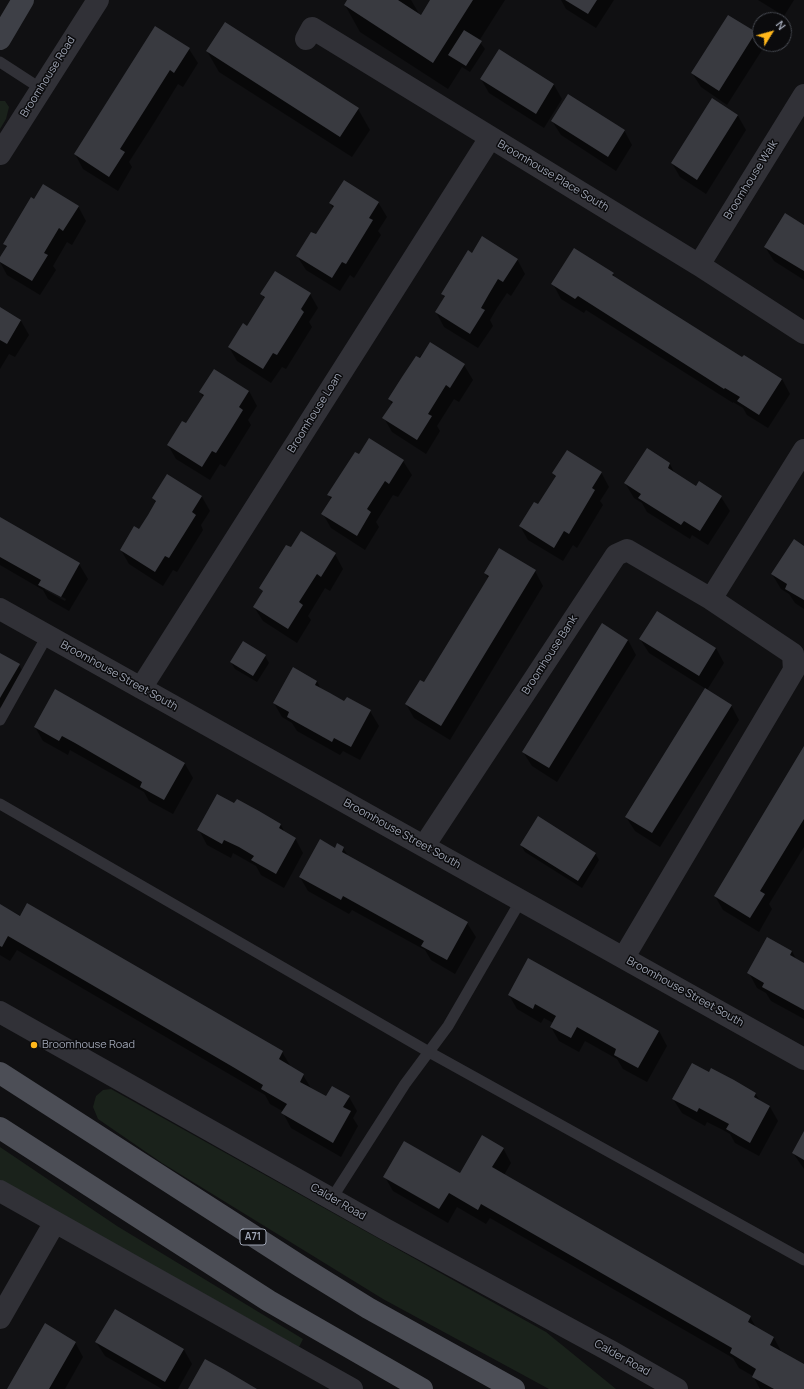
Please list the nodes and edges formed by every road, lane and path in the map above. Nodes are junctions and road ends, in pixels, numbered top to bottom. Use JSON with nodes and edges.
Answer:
{"nodes":[{"id":1,"x":23,"y":0,"type":"edge"},
{"id":2,"x":98,"y":0,"type":"edge"},
{"id":3,"x":0,"y":38,"type":"edge"},
{"id":4,"x":306,"y":38,"type":"dead end"},
{"id":5,"x":0,"y":62,"type":"edge"},
{"id":6,"x":40,"y":88,"type":"junction"},
{"id":7,"x":804,"y":95,"type":"edge"},
{"id":8,"x":490,"y":138,"type":"junction"},
{"id":9,"x":0,"y":154,"type":"edge"},
{"id":10,"x":699,"y":265,"type":"junction"},
{"id":11,"x":804,"y":333,"type":"edge"},
{"id":12,"x":804,"y":450,"type":"edge"},
{"id":13,"x":711,"y":599,"type":"junction"},
{"id":14,"x":0,"y":609,"type":"edge"},
{"id":15,"x":47,"y":636,"type":"junction"},
{"id":16,"x":141,"y":688,"type":"junction"},
{"id":17,"x":0,"y":720,"type":"edge"},
{"id":18,"x":0,"y":804,"type":"edge"},
{"id":19,"x":424,"y":846,"type":"junction"},
{"id":20,"x":521,"y":900,"type":"junction"},
{"id":21,"x":624,"y":957,"type":"junction"},
{"id":22,"x":0,"y":1012,"type":"edge"},
{"id":23,"x":429,"y":1052,"type":"junction"},
{"id":24,"x":804,"y":1059,"type":"edge"},
{"id":25,"x":0,"y":1073,"type":"edge"},
{"id":26,"x":0,"y":1128,"type":"edge"},
{"id":27,"x":0,"y":1191,"type":"edge"},
{"id":28,"x":332,"y":1198,"type":"junction"},
{"id":29,"x":55,"y":1222,"type":"junction"},
{"id":30,"x":804,"y":1260,"type":"edge"},
{"id":31,"x":0,"y":1318,"type":"edge"},
{"id":32,"x":352,"y":1389,"type":"edge"},
{"id":33,"x":422,"y":1389,"type":"edge"},
{"id":34,"x":514,"y":1389,"type":"edge"},
{"id":35,"x":677,"y":1389,"type":"edge"}],
"edges":[{"from":1,"to":3,"type":"main road"},
{"from":2,"to":6,"type":"street","name":"Broomhouse Road"},
{"from":4,"to":8,"type":"street","name":"Broomhouse Place South"},
{"from":5,"to":6,"type":"lane"},
{"from":6,"to":9,"type":"street","name":"Broomhouse Road"},
{"from":7,"to":10,"type":"street","name":"Broomhouse Walk"},
{"from":8,"to":10,"type":"street","name":"Broomhouse Place South"},
{"from":8,"to":16,"type":"street","name":"Broomhouse Loan"},
{"from":10,"to":11,"type":"street","name":"Broomhouse Place South"},
{"from":12,"to":13,"type":"street"},
{"from":13,"to":19,"type":"street","name":"Broomhouse Bank"},
{"from":13,"to":21,"type":"street","name":"Broomhouse Bank"},
{"from":14,"to":15,"type":"street","name":"Broomhouse Street South"},
{"from":15,"to":16,"type":"street","name":"Broomhouse Street South"},
{"from":15,"to":17,"type":"lane"},
{"from":16,"to":19,"type":"street","name":"Broomhouse Street South"},
{"from":18,"to":23,"type":"lane"},
{"from":19,"to":20,"type":"street","name":"Broomhouse Street South"},
{"from":20,"to":21,"type":"street","name":"Broomhouse Street South"},
{"from":20,"to":23,"type":"lane"},
{"from":21,"to":24,"type":"street","name":"Broomhouse Street South"},
{"from":22,"to":28,"type":"street","name":"Calder Road"},
{"from":23,"to":28,"type":"lane"},
{"from":23,"to":30,"type":"lane"},
{"from":25,"to":34,"type":"main road","number":"A71"},
{"from":26,"to":33,"type":"main road"},
{"from":27,"to":29,"type":"street"},
{"from":28,"to":35,"type":"street","name":"Calder Road"},
{"from":29,"to":31,"type":"street"},
{"from":29,"to":32,"type":"street"}]}
